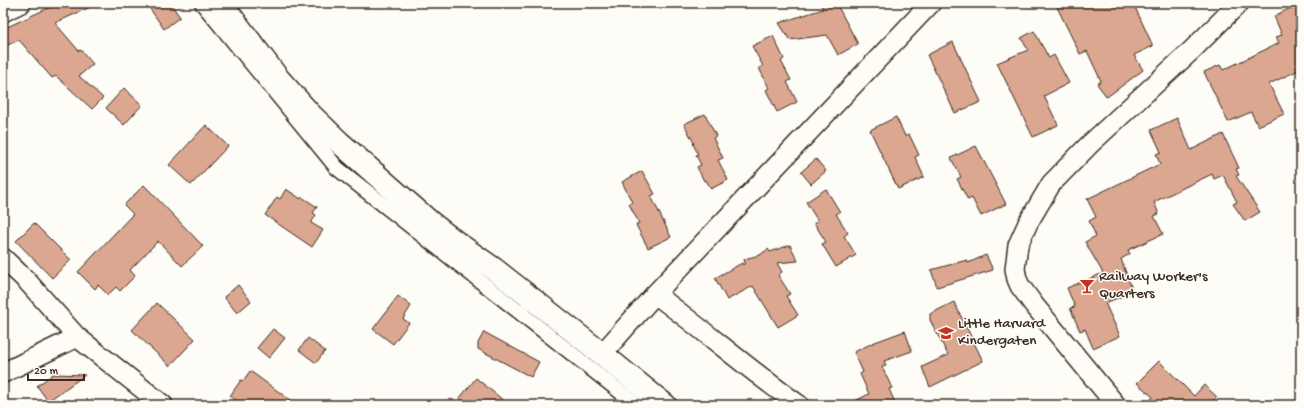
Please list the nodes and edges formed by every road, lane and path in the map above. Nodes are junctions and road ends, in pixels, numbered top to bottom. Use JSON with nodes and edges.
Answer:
{"nodes":[{"id":1,"x":21,"y":3,"type":"edge"},
{"id":2,"x":202,"y":3,"type":"edge"},
{"id":3,"x":221,"y":3,"type":"edge"},
{"id":4,"x":931,"y":3,"type":"edge"},
{"id":5,"x":1239,"y":3,"type":"edge"},
{"id":6,"x":3,"y":12,"type":"edge"},
{"id":7,"x":3,"y":258,"type":"edge"},
{"id":8,"x":655,"y":294,"type":"junction"},
{"id":9,"x":77,"y":337,"type":"junction"},
{"id":10,"x":602,"y":354,"type":"junction"},
{"id":11,"x":3,"y":373,"type":"edge"},
{"id":12,"x":163,"y":405,"type":"edge"},
{"id":13,"x":637,"y":405,"type":"edge"},
{"id":14,"x":665,"y":405,"type":"edge"},
{"id":15,"x":799,"y":405,"type":"edge"},
{"id":16,"x":1116,"y":405,"type":"edge"}],
"edges":[{"from":1,"to":6,"type":"street"},
{"from":2,"to":13,"type":"street"},
{"from":3,"to":10,"type":"street"},
{"from":4,"to":8,"type":"street"},
{"from":5,"to":16,"type":"street"},
{"from":7,"to":9,"type":"street"},
{"from":8,"to":10,"type":"street"},
{"from":8,"to":15,"type":"street"},
{"from":9,"to":11,"type":"street"},
{"from":9,"to":12,"type":"street"},
{"from":10,"to":14,"type":"street"}]}
